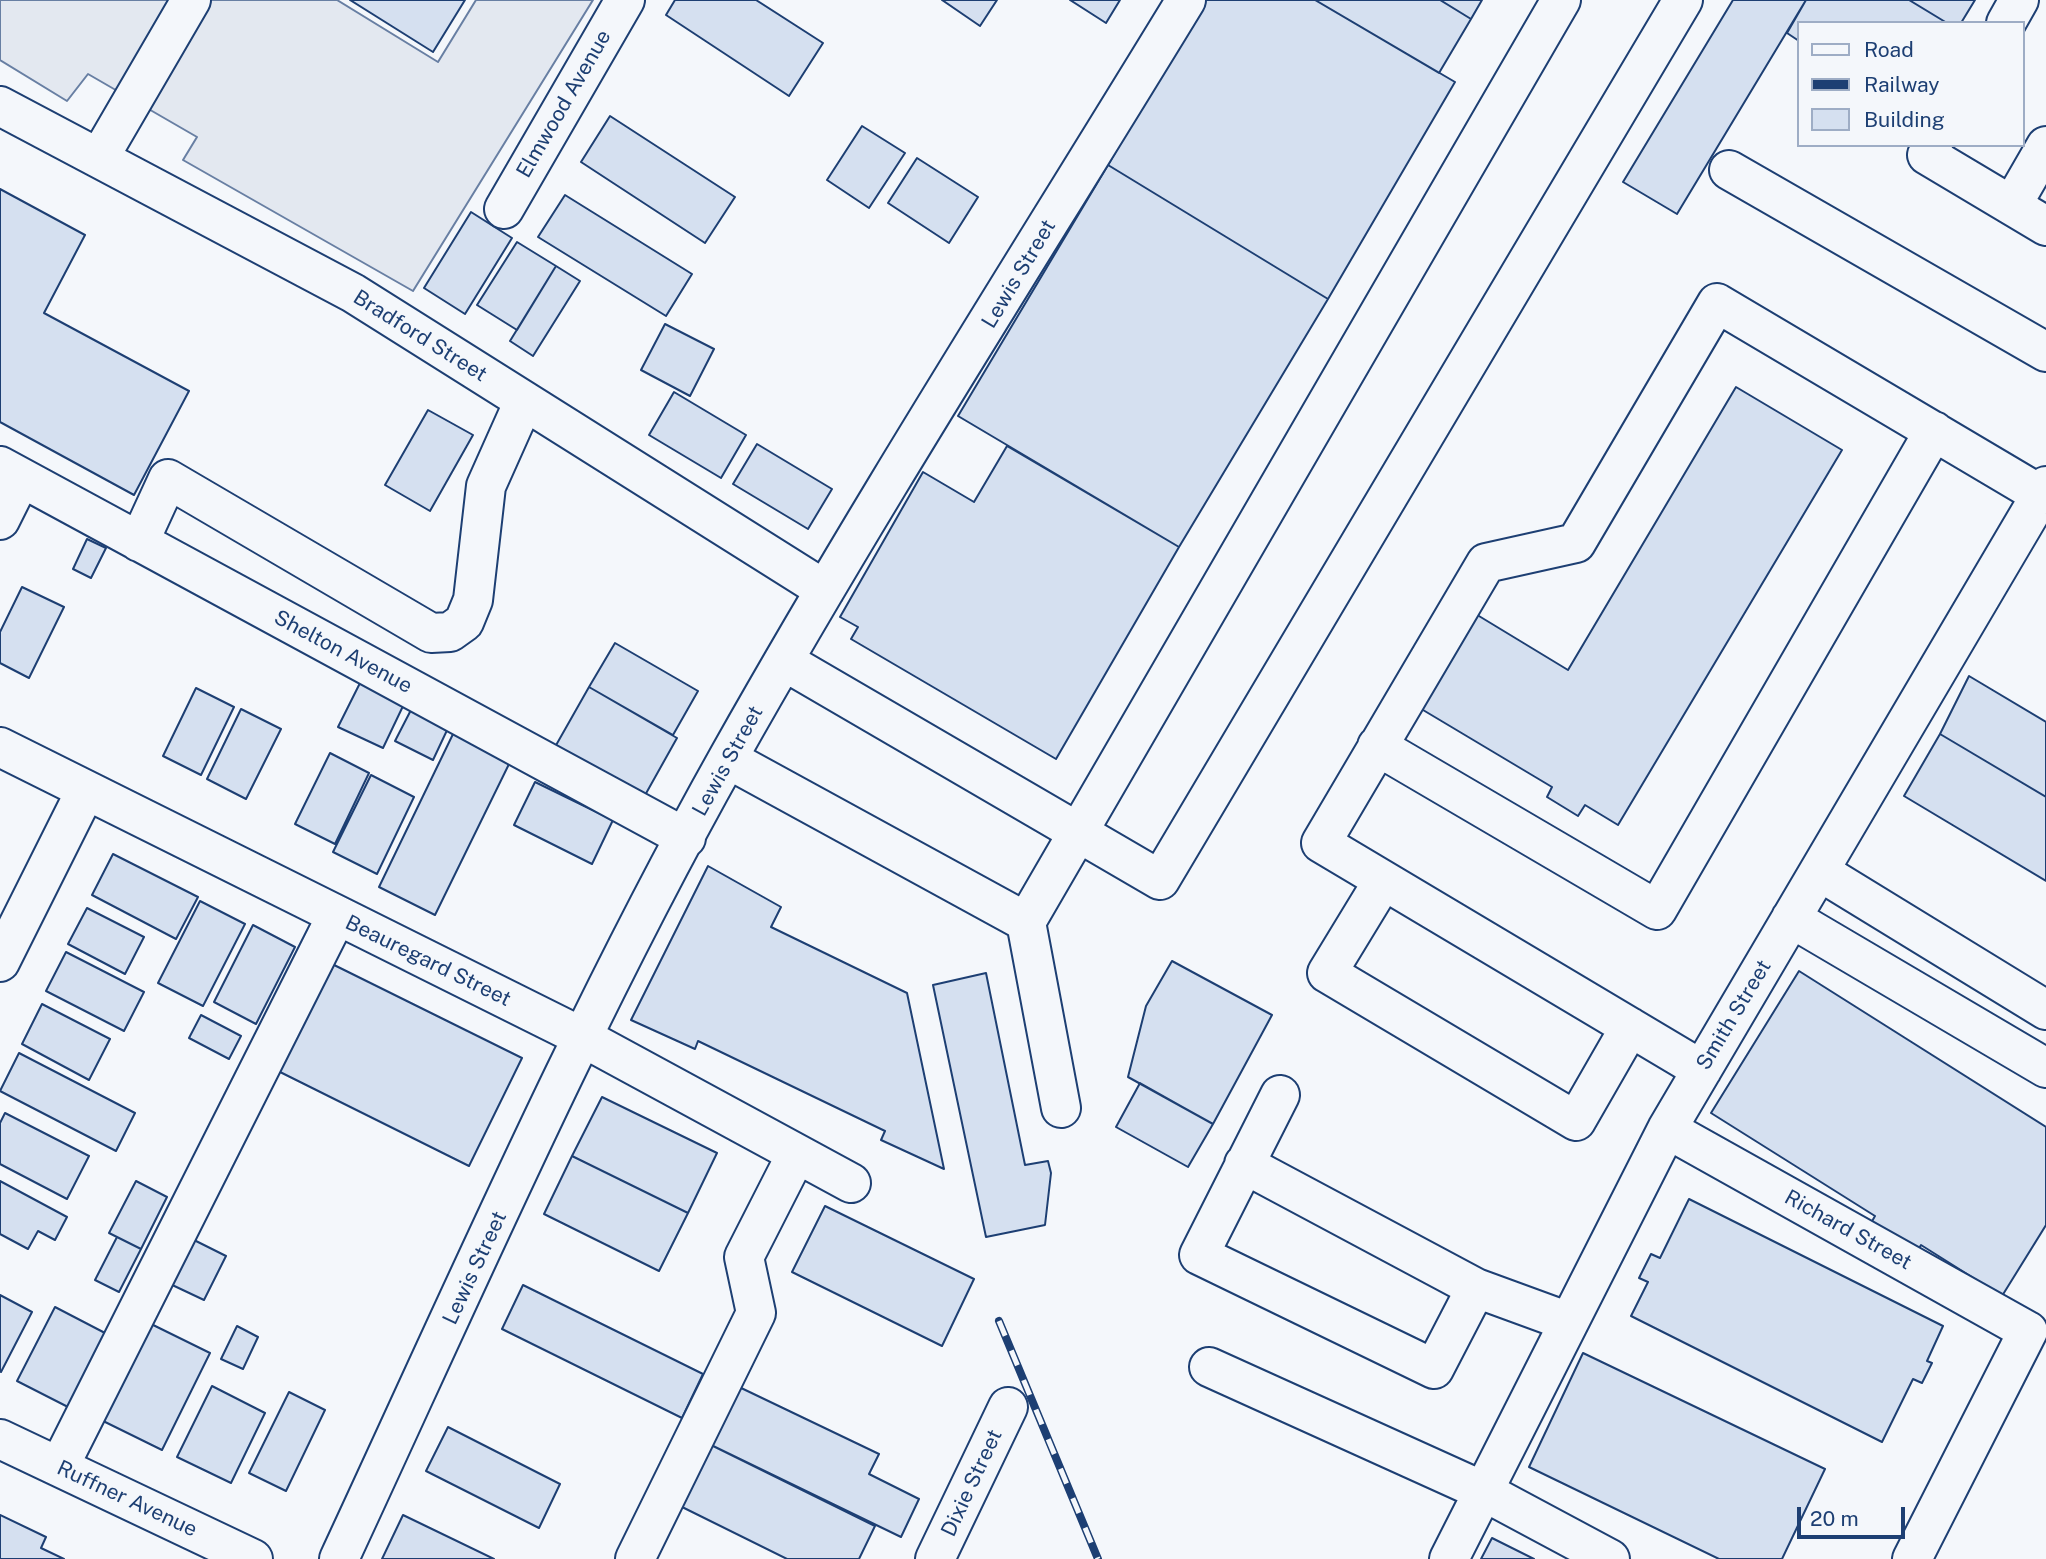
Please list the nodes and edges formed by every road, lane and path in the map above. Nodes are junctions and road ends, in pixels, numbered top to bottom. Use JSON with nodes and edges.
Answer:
{"nodes":[{"id":1,"x":191,"y":0,"type":"edge"},
{"id":2,"x":625,"y":0,"type":"edge"},
{"id":3,"x":1186,"y":0,"type":"edge"},
{"id":4,"x":1561,"y":0,"type":"edge"},
{"id":5,"x":1684,"y":0,"type":"edge"},
{"id":6,"x":2019,"y":0,"type":"edge"},
{"id":7,"x":2007,"y":21,"type":"edge"},
{"id":8,"x":0,"y":106,"type":"edge"},
{"id":9,"x":2046,"y":146,"type":"edge"},
{"id":10,"x":1932,"y":147,"type":"edge"},
{"id":11,"x":99,"y":158,"type":"junction"},
{"id":12,"x":1729,"y":170,"type":"dead end"},
{"id":13,"x":2012,"y":205,"type":"junction"},
{"id":14,"x":504,"y":209,"type":"dead end"},
{"id":15,"x":2046,"y":226,"type":"edge"},
{"id":16,"x":2046,"y":352,"type":"edge"},
{"id":17,"x":524,"y":401,"type":"junction"},
{"id":18,"x":1934,"y":431,"type":"junction"},
{"id":19,"x":11,"y":472,"type":"edge"},
{"id":20,"x":2043,"y":491,"type":"edge"},
{"id":21,"x":0,"y":520,"type":"edge"},
{"id":22,"x":139,"y":542,"type":"junction"},
{"id":23,"x":825,"y":590,"type":"junction"},
{"id":24,"x":784,"y":661,"type":"junction"},
{"id":25,"x":0,"y":747,"type":"edge"},
{"id":26,"x":1377,"y":747,"type":"junction"},
{"id":27,"x":728,"y":759,"type":"junction"},
{"id":28,"x":86,"y":789,"type":"junction"},
{"id":29,"x":1078,"y":832,"type":"junction"},
{"id":30,"x":686,"y":838,"type":"junction"},
{"id":31,"x":1819,"y":871,"type":"junction"},
{"id":32,"x":1383,"y":881,"type":"junction"},
{"id":33,"x":337,"y":915,"type":"junction"},
{"id":34,"x":1791,"y":918,"type":"junction"},
{"id":35,"x":1026,"y":922,"type":"junction"},
{"id":36,"x":0,"y":962,"type":"edge"},
{"id":37,"x":2046,"y":1010,"type":"edge"},
{"id":38,"x":1629,"y":1027,"type":"junction"},
{"id":39,"x":582,"y":1037,"type":"junction"},
{"id":40,"x":2046,"y":1068,"type":"edge"},
{"id":41,"x":1702,"y":1070,"type":"junction"},
{"id":42,"x":1280,"y":1094,"type":"dead end"},
{"id":43,"x":1061,"y":1108,"type":"dead end"},
{"id":44,"x":1667,"y":1129,"type":"junction"},
{"id":45,"x":796,"y":1154,"type":"junction"},
{"id":46,"x":1244,"y":1164,"type":"junction"},
{"id":47,"x":851,"y":1183,"type":"dead end"},
{"id":48,"x":1476,"y":1288,"type":"junction"},
{"id":49,"x":1569,"y":1322,"type":"junction"},
{"id":50,"x":2037,"y":1329,"type":"edge"},
{"id":51,"x":1209,"y":1367,"type":"dead end"},
{"id":52,"x":1008,"y":1407,"type":"dead end"},
{"id":53,"x":0,"y":1439,"type":"edge"},
{"id":54,"x":59,"y":1467,"type":"junction"},
{"id":55,"x":1483,"y":1491,"type":"junction"},
{"id":56,"x":253,"y":1559,"type":"edge"},
{"id":57,"x":339,"y":1559,"type":"edge"},
{"id":58,"x":635,"y":1559,"type":"edge"},
{"id":59,"x":935,"y":1559,"type":"edge"},
{"id":60,"x":1449,"y":1559,"type":"edge"},
{"id":61,"x":1610,"y":1559,"type":"edge"},
{"id":62,"x":1912,"y":1559,"type":"edge"}],
"edges":[{"from":1,"to":11,"type":"street"},
{"from":2,"to":14,"type":"street","name":"Elmwood Avenue"},
{"from":3,"to":23,"type":"street","name":"Lewis Street"},
{"from":4,"to":29,"type":"street"},
{"from":5,"to":29,"type":"street"},
{"from":6,"to":7,"type":"street"},
{"from":8,"to":11,"type":"street","name":"Bradford Street"},
{"from":9,"to":13,"type":"street"},
{"from":10,"to":13,"type":"street"},
{"from":11,"to":17,"type":"street","name":"Bradford Street"},
{"from":12,"to":16,"type":"street"},
{"from":13,"to":15,"type":"street"},
{"from":17,"to":22,"type":"street"},
{"from":17,"to":23,"type":"street","name":"Bradford Street"},
{"from":18,"to":20,"type":"street"},
{"from":18,"to":26,"type":"street"},
{"from":18,"to":26,"type":"street"},
{"from":19,"to":21,"type":"street"},
{"from":19,"to":22,"type":"street","name":"Shelton Avenue"},
{"from":20,"to":31,"type":"street","name":"Smith Street"},
{"from":22,"to":30,"type":"street","name":"Shelton Avenue"},
{"from":23,"to":24,"type":"street","name":"Lewis Street"},
{"from":24,"to":27,"type":"street","name":"Lewis Street"},
{"from":24,"to":29,"type":"street"},
{"from":25,"to":28,"type":"street","name":"Beauregard Street"},
{"from":26,"to":32,"type":"street"},
{"from":27,"to":30,"type":"street","name":"Lewis Street"},
{"from":27,"to":35,"type":"street"},
{"from":28,"to":33,"type":"street","name":"Beauregard Street"},
{"from":28,"to":36,"type":"street"},
{"from":29,"to":35,"type":"street"},
{"from":30,"to":39,"type":"street","name":"Lewis Street"},
{"from":31,"to":34,"type":"street","name":"Smith Street"},
{"from":31,"to":37,"type":"street"},
{"from":32,"to":38,"type":"street"},
{"from":32,"to":38,"type":"street"},
{"from":33,"to":39,"type":"street","name":"Beauregard Street"},
{"from":33,"to":54,"type":"street"},
{"from":34,"to":40,"type":"street"},
{"from":34,"to":41,"type":"street","name":"Smith Street"},
{"from":35,"to":43,"type":"street"},
{"from":38,"to":41,"type":"street"},
{"from":39,"to":45,"type":"street","name":"Beauregard Street"},
{"from":39,"to":57,"type":"street","name":"Lewis Street"},
{"from":41,"to":44,"type":"street","name":"Smith Street"},
{"from":42,"to":46,"type":"street"},
{"from":44,"to":49,"type":"street","name":"Smith Street"},
{"from":44,"to":50,"type":"street","name":"Richard Street"},
{"from":45,"to":47,"type":"street","name":"Beauregard Street"},
{"from":45,"to":58,"type":"street"},
{"from":46,"to":48,"type":"street"},
{"from":46,"to":48,"type":"street"},
{"from":48,"to":49,"type":"street"},
{"from":49,"to":55,"type":"street","name":"Smith Street"},
{"from":50,"to":62,"type":"street"},
{"from":51,"to":55,"type":"street"},
{"from":52,"to":59,"type":"street","name":"Dixie Street"},
{"from":53,"to":54,"type":"street","name":"Ruffner Avenue"},
{"from":54,"to":56,"type":"street","name":"Ruffner Avenue"},
{"from":55,"to":60,"type":"street","name":"Smith Street"},
{"from":55,"to":61,"type":"street"}]}
